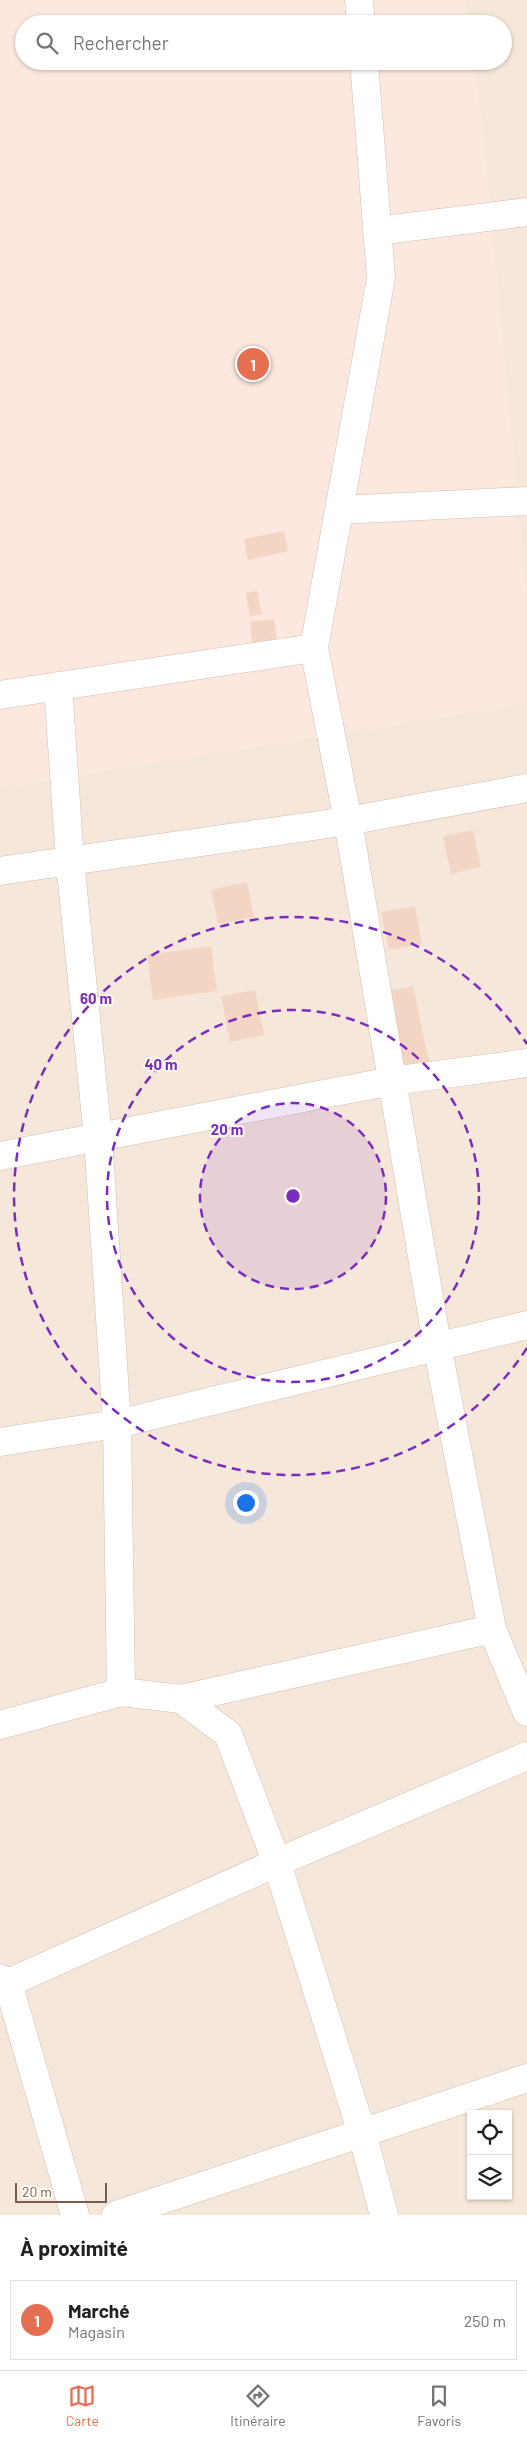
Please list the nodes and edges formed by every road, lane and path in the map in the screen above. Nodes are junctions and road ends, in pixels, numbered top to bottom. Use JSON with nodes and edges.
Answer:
{"nodes":[{"id":1,"x":359,"y":0,"type":"edge"},
{"id":2,"x":360,"y":15,"type":"edge"},
{"id":3,"x":365,"y":70,"type":"edge"},
{"id":4,"x":527,"y":212,"type":"edge"},
{"id":5,"x":377,"y":232,"type":"junction"},
{"id":6,"x":527,"y":501,"type":"edge"},
{"id":7,"x":339,"y":510,"type":"junction"},
{"id":8,"x":314,"y":648,"type":"junction"},
{"id":9,"x":58,"y":686,"type":"junction"},
{"id":10,"x":0,"y":695,"type":"edge"},
{"id":11,"x":527,"y":788,"type":"edge"},
{"id":12,"x":348,"y":821,"type":"junction"},
{"id":13,"x":70,"y":861,"type":"junction"},
{"id":14,"x":0,"y":871,"type":"edge"},
{"id":15,"x":527,"y":1063,"type":"edge"},
{"id":16,"x":392,"y":1081,"type":"junction"},
{"id":17,"x":98,"y":1138,"type":"junction"},
{"id":18,"x":0,"y":1156,"type":"edge"},
{"id":19,"x":527,"y":1325,"type":"edge"},
{"id":20,"x":438,"y":1346,"type":"junction"},
{"id":21,"x":117,"y":1424,"type":"junction"},
{"id":22,"x":0,"y":1442,"type":"edge"},
{"id":23,"x":492,"y":1629,"type":"junction"},
{"id":24,"x":121,"y":1692,"type":"junction"},
{"id":25,"x":181,"y":1699,"type":"junction"},
{"id":26,"x":527,"y":1712,"type":"edge"},
{"id":27,"x":0,"y":1725,"type":"edge"},
{"id":28,"x":527,"y":1756,"type":"edge"},
{"id":29,"x":277,"y":1863,"type":"junction"},
{"id":30,"x":3,"y":1982,"type":"edge"},
{"id":31,"x":527,"y":2078,"type":"edge"},
{"id":32,"x":362,"y":2133,"type":"junction"},
{"id":33,"x":75,"y":2215,"type":"edge"},
{"id":34,"x":116,"y":2215,"type":"edge"},
{"id":35,"x":384,"y":2215,"type":"edge"}],
"edges":[{"from":1,"to":2,"type":"street"},
{"from":3,"to":5,"type":"street"},
{"from":4,"to":5,"type":"street"},
{"from":5,"to":7,"type":"street"},
{"from":6,"to":7,"type":"street"},
{"from":7,"to":8,"type":"street"},
{"from":8,"to":9,"type":"street"},
{"from":8,"to":12,"type":"street"},
{"from":9,"to":10,"type":"street"},
{"from":9,"to":13,"type":"street"},
{"from":11,"to":12,"type":"street"},
{"from":12,"to":13,"type":"street"},
{"from":12,"to":16,"type":"street"},
{"from":13,"to":14,"type":"street"},
{"from":13,"to":17,"type":"street"},
{"from":15,"to":16,"type":"street"},
{"from":16,"to":17,"type":"street"},
{"from":16,"to":20,"type":"street"},
{"from":17,"to":18,"type":"street"},
{"from":17,"to":21,"type":"street"},
{"from":19,"to":20,"type":"street"},
{"from":20,"to":21,"type":"street"},
{"from":20,"to":23,"type":"street"},
{"from":21,"to":22,"type":"street"},
{"from":21,"to":24,"type":"street"},
{"from":23,"to":25,"type":"street"},
{"from":23,"to":26,"type":"street"},
{"from":24,"to":25,"type":"street"},
{"from":24,"to":27,"type":"street"},
{"from":25,"to":29,"type":"street"},
{"from":28,"to":29,"type":"street"},
{"from":29,"to":30,"type":"street"},
{"from":29,"to":32,"type":"street"},
{"from":30,"to":33,"type":"street"},
{"from":31,"to":32,"type":"street"},
{"from":32,"to":34,"type":"street"},
{"from":32,"to":35,"type":"street"}]}
